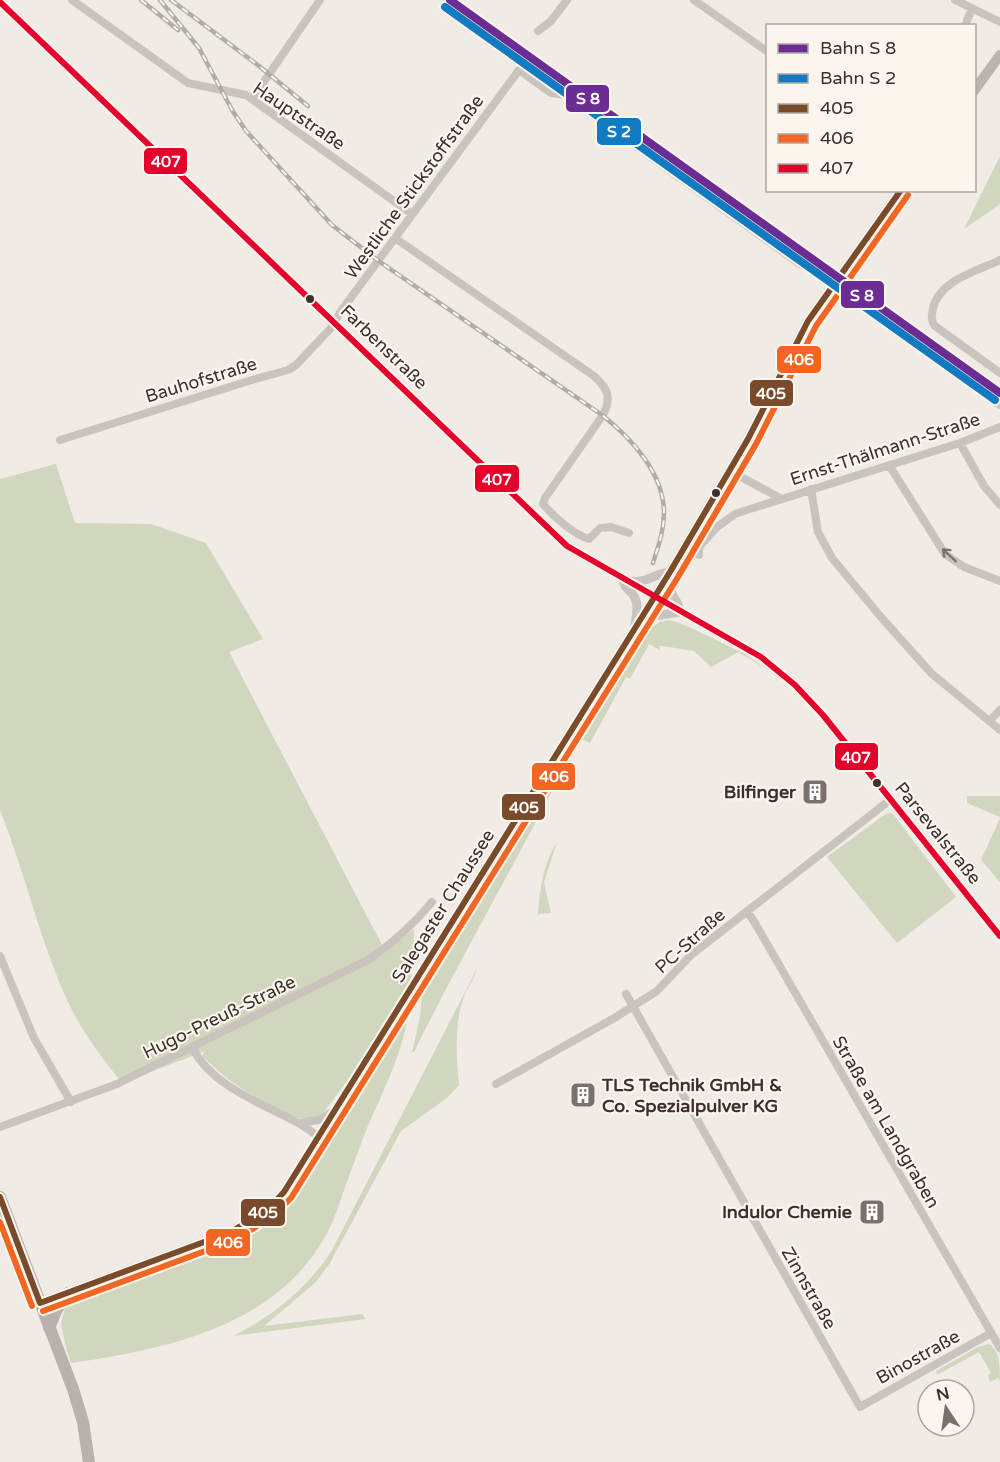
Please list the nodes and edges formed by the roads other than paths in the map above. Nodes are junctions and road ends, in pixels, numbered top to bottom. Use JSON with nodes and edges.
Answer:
{"nodes":[{"id":1,"x":72,"y":0,"type":"edge"},
{"id":2,"x":320,"y":0,"type":"edge"},
{"id":3,"x":567,"y":0,"type":"edge"},
{"id":4,"x":694,"y":0,"type":"edge"},
{"id":5,"x":955,"y":0,"type":"edge"},
{"id":6,"x":0,"y":2,"type":"edge"},
{"id":7,"x":972,"y":8,"type":"junction"},
{"id":8,"x":998,"y":18,"type":"edge"},
{"id":9,"x":966,"y":24,"type":"edge"},
{"id":10,"x":538,"y":31,"type":"dead end"},
{"id":11,"x":766,"y":51,"type":"edge"},
{"id":12,"x":1000,"y":55,"type":"edge"},
{"id":13,"x":976,"y":90,"type":"edge"},
{"id":14,"x":252,"y":99,"type":"junction"},
{"id":15,"x":900,"y":192,"type":"edge"},
{"id":16,"x":412,"y":214,"type":"junction"},
{"id":17,"x":395,"y":238,"type":"junction"},
{"id":18,"x":1000,"y":260,"type":"edge"},
{"id":19,"x":801,"y":265,"type":"dead end"},
{"id":20,"x":335,"y":323,"type":"junction"},
{"id":21,"x":953,"y":372,"type":"dead end"},
{"id":22,"x":1000,"y":373,"type":"edge"},
{"id":23,"x":1000,"y":405,"type":"edge"},
{"id":24,"x":1000,"y":427,"type":"edge"},
{"id":25,"x":60,"y":440,"type":"dead end"},
{"id":26,"x":960,"y":443,"type":"junction"},
{"id":27,"x":889,"y":465,"type":"junction"},
{"id":28,"x":730,"y":471,"type":"junction"},
{"id":29,"x":811,"y":489,"type":"junction"},
{"id":30,"x":780,"y":498,"type":"junction"},
{"id":31,"x":1000,"y":505,"type":"edge"},
{"id":32,"x":629,"y":533,"type":"dead end"},
{"id":33,"x":699,"y":555,"type":"dead end"},
{"id":34,"x":670,"y":572,"type":"junction"},
{"id":35,"x":623,"y":579,"type":"junction"},
{"id":36,"x":1000,"y":581,"type":"edge"},
{"id":37,"x":654,"y":597,"type":"junction"},
{"id":38,"x":679,"y":612,"type":"junction"},
{"id":39,"x":634,"y":631,"type":"junction"},
{"id":40,"x":1000,"y":710,"type":"edge"},
{"id":41,"x":989,"y":721,"type":"junction"},
{"id":42,"x":1000,"y":730,"type":"edge"},
{"id":43,"x":890,"y":800,"type":"junction"},
{"id":44,"x":432,"y":902,"type":"dead end"},
{"id":45,"x":747,"y":911,"type":"junction"},
{"id":46,"x":1000,"y":936,"type":"edge"},
{"id":47,"x":0,"y":956,"type":"edge"},
{"id":48,"x":626,"y":994,"type":"dead end"},
{"id":49,"x":634,"y":1006,"type":"junction"},
{"id":50,"x":192,"y":1048,"type":"junction"},
{"id":51,"x":496,"y":1084,"type":"dead end"},
{"id":52,"x":71,"y":1102,"type":"junction"},
{"id":53,"x":336,"y":1109,"type":"junction"},
{"id":54,"x":297,"y":1123,"type":"junction"},
{"id":55,"x":0,"y":1127,"type":"edge"},
{"id":56,"x":319,"y":1137,"type":"junction"},
{"id":57,"x":0,"y":1197,"type":"edge"},
{"id":58,"x":5,"y":1223,"type":"edge"},
{"id":59,"x":68,"y":1293,"type":"junction"},
{"id":60,"x":40,"y":1303,"type":"junction"},
{"id":61,"x":49,"y":1328,"type":"junction"},
{"id":62,"x":991,"y":1333,"type":"junction"},
{"id":63,"x":1000,"y":1348,"type":"edge"},
{"id":64,"x":860,"y":1407,"type":"joint"},
{"id":65,"x":89,"y":1462,"type":"edge"}],
"edges":[{"from":1,"to":14,"type":"street","name":"Hauptstraße"},
{"from":2,"to":14,"type":"street"},
{"from":3,"to":10,"type":"street"},
{"from":4,"to":11,"type":"street"},
{"from":5,"to":7,"type":"street"},
{"from":6,"to":20,"type":"street","name":"Farbenstraße"},
{"from":7,"to":8,"type":"street"},
{"from":7,"to":9,"type":"street"},
{"from":12,"to":13,"type":"main road"},
{"from":14,"to":16,"type":"street","name":"Hauptstraße"},
{"from":15,"to":28,"type":"main road","name":"Salegaster Chaussee"},
{"from":16,"to":17,"type":"street","name":"Westliche Stickstoffstraße"},
{"from":16,"to":19,"type":"street","name":"Westliche Stickstoffstraße"},
{"from":17,"to":20,"type":"street","name":"Westliche Stickstoffstraße"},
{"from":17,"to":32,"type":"street"},
{"from":18,"to":22,"type":"street"},
{"from":20,"to":25,"type":"street","name":"Bauhofstraße"},
{"from":20,"to":35,"type":"street","name":"Farbenstraße"},
{"from":21,"to":23,"type":"street"},
{"from":24,"to":26,"type":"street","name":"Ernst-Thälmann-Straße"},
{"from":26,"to":27,"type":"street","name":"Ernst-Thälmann-Straße"},
{"from":26,"to":31,"type":"street"},
{"from":27,"to":29,"type":"street","name":"Ernst-Thälmann-Straße"},
{"from":36,"to":27,"type":"street","one_way":true},
{"from":28,"to":30,"type":"street","name":"Ernst-Thälmann-Straße"},
{"from":28,"to":34,"type":"main road","name":"Salegaster Chaussee"},
{"from":29,"to":30,"type":"street","name":"Ernst-Thälmann-Straße"},
{"from":29,"to":41,"type":"street"},
{"from":30,"to":33,"type":"street","name":"Ernst-Thälmann-Straße"},
{"from":34,"to":35,"type":"street"},
{"from":34,"to":37,"type":"main road","name":"Salegaster Chaussee"},
{"from":34,"to":38,"type":"street"},
{"from":35,"to":37,"type":"street","name":"Farbenstraße"},
{"from":35,"to":39,"type":"street"},
{"from":37,"to":38,"type":"street","name":"Parsevalstraße"},
{"from":37,"to":39,"type":"main road","name":"Salegaster Chaussee"},
{"from":38,"to":39,"type":"street"},
{"from":38,"to":43,"type":"street","name":"Parsevalstraße"},
{"from":39,"to":53,"type":"main road","name":"Salegaster Chaussee"},
{"from":40,"to":41,"type":"street"},
{"from":41,"to":42,"type":"street"},
{"from":43,"to":45,"type":"street","name":"PC-Straße"},
{"from":43,"to":46,"type":"street","name":"Parsevalstraße"},
{"from":44,"to":50,"type":"street","name":"Hugo-Preuß-Straße"},
{"from":45,"to":49,"type":"street","name":"PC-Straße"},
{"from":45,"to":62,"type":"street","name":"Straße am Landgraben"},
{"from":47,"to":52,"type":"street"},
{"from":48,"to":49,"type":"street","name":"Zinnstraße"},
{"from":49,"to":51,"type":"street","name":"PC-Straße"},
{"from":49,"to":64,"type":"street","name":"Zinnstraße"},
{"from":50,"to":52,"type":"street","name":"Hugo-Preuß-Straße"},
{"from":50,"to":54,"type":"street"},
{"from":52,"to":55,"type":"street","name":"Hugo-Preuß-Straße"},
{"from":53,"to":54,"type":"street"},
{"from":53,"to":56,"type":"main road","name":"Salegaster Chaussee"},
{"from":54,"to":56,"type":"street"},
{"from":56,"to":59,"type":"main road","name":"Salegaster Chaussee"},
{"from":57,"to":58,"type":"main road"},
{"from":58,"to":60,"type":"main road"},
{"from":59,"to":60,"type":"main road","name":"Salegaster Chaussee"},
{"from":59,"to":61,"type":"main road"},
{"from":60,"to":61,"type":"main road"},
{"from":61,"to":65,"type":"main road"},
{"from":62,"to":63,"type":"street","name":"Straße am Landgraben"},
{"from":62,"to":64,"type":"street","name":"Binostraße"}]}
